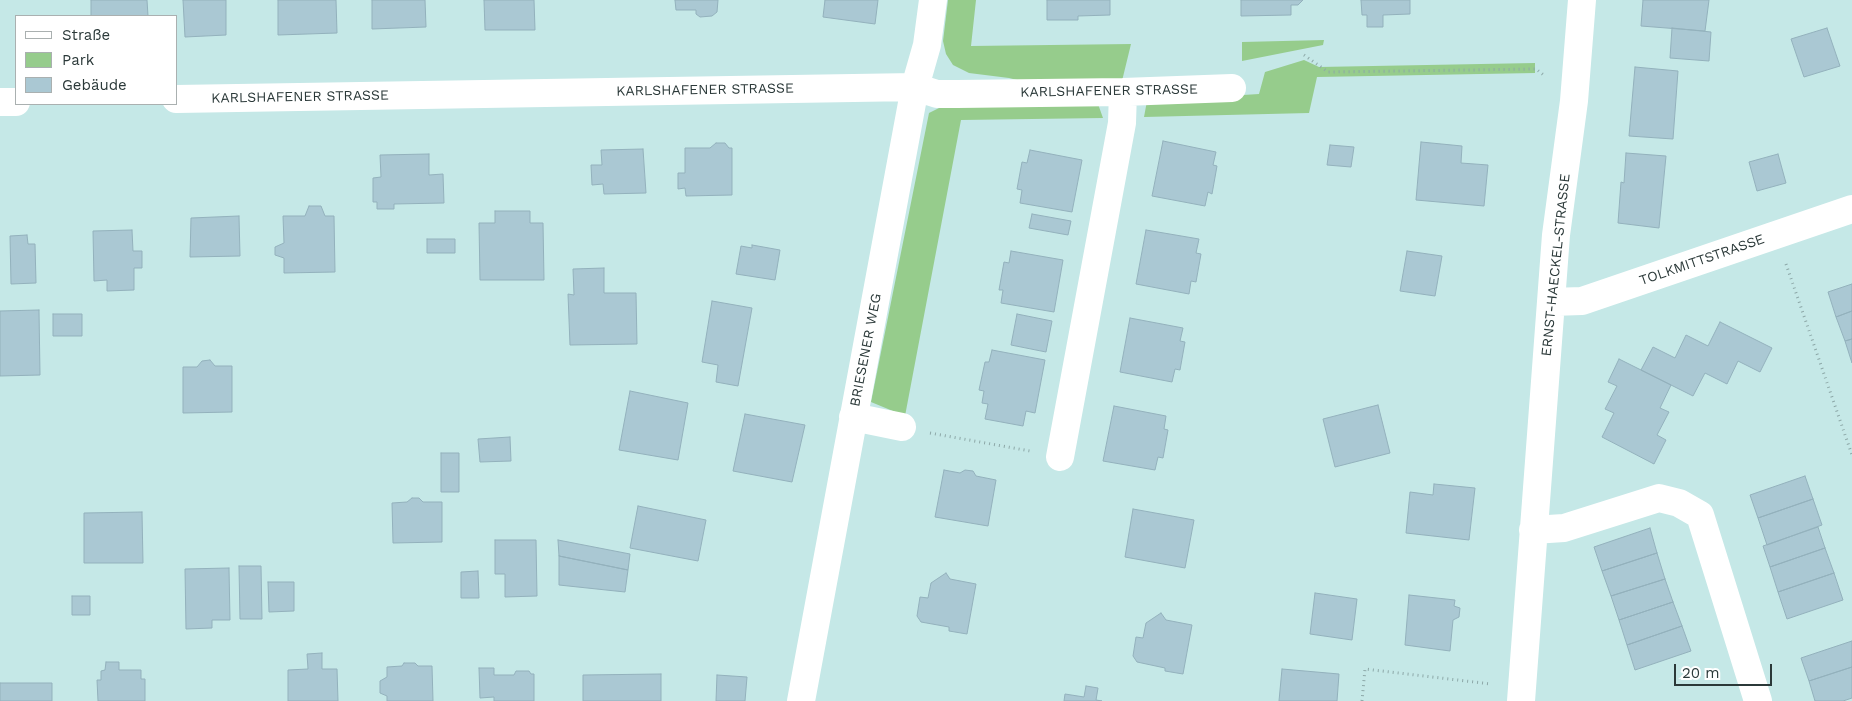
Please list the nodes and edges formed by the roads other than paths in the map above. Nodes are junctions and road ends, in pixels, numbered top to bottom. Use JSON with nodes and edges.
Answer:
{"nodes":[{"id":1,"x":933,"y":0,"type":"edge"},
{"id":2,"x":1582,"y":0,"type":"edge"},
{"id":3,"x":915,"y":87,"type":"junction"},
{"id":4,"x":1232,"y":88,"type":"dead end"},
{"id":5,"x":1123,"y":92,"type":"junction"},
{"id":6,"x":178,"y":98,"type":"edge"},
{"id":7,"x":0,"y":102,"type":"edge"},
{"id":8,"x":15,"y":102,"type":"edge"},
{"id":9,"x":1852,"y":209,"type":"edge"},
{"id":10,"x":1551,"y":302,"type":"junction"},
{"id":11,"x":853,"y":417,"type":"junction"},
{"id":12,"x":902,"y":427,"type":"road end"},
{"id":13,"x":1060,"y":457,"type":"road end"},
{"id":14,"x":1533,"y":530,"type":"junction"},
{"id":15,"x":801,"y":701,"type":"edge"},
{"id":16,"x":1520,"y":701,"type":"edge"},
{"id":17,"x":1758,"y":701,"type":"edge"}],
"edges":[{"from":1,"to":3,"type":"street","name":"BRIESENER WEG"},
{"from":2,"to":10,"type":"street","name":"ERNST-HAECKEL-STRASSE"},
{"from":3,"to":5,"type":"street","name":"KARLSHAFENER STRASSE"},
{"from":3,"to":6,"type":"street","name":"KARLSHAFENER STRASSE"},
{"from":3,"to":11,"type":"street","name":"BRIESENER WEG"},
{"from":4,"to":5,"type":"street","name":"KARLSHAFENER STRASSE"},
{"from":5,"to":13,"type":"street"},
{"from":7,"to":8,"type":"street"},
{"from":9,"to":10,"type":"street","name":"TOLKMITTSTRASSE"},
{"from":10,"to":14,"type":"street","name":"ERNST-HAECKEL-STRASSE"},
{"from":11,"to":12,"type":"street"},
{"from":11,"to":15,"type":"street","name":"BRIESENER WEG"},
{"from":14,"to":16,"type":"street","name":"ERNST-HAECKEL-STRASSE"},
{"from":14,"to":17,"type":"street"}]}
